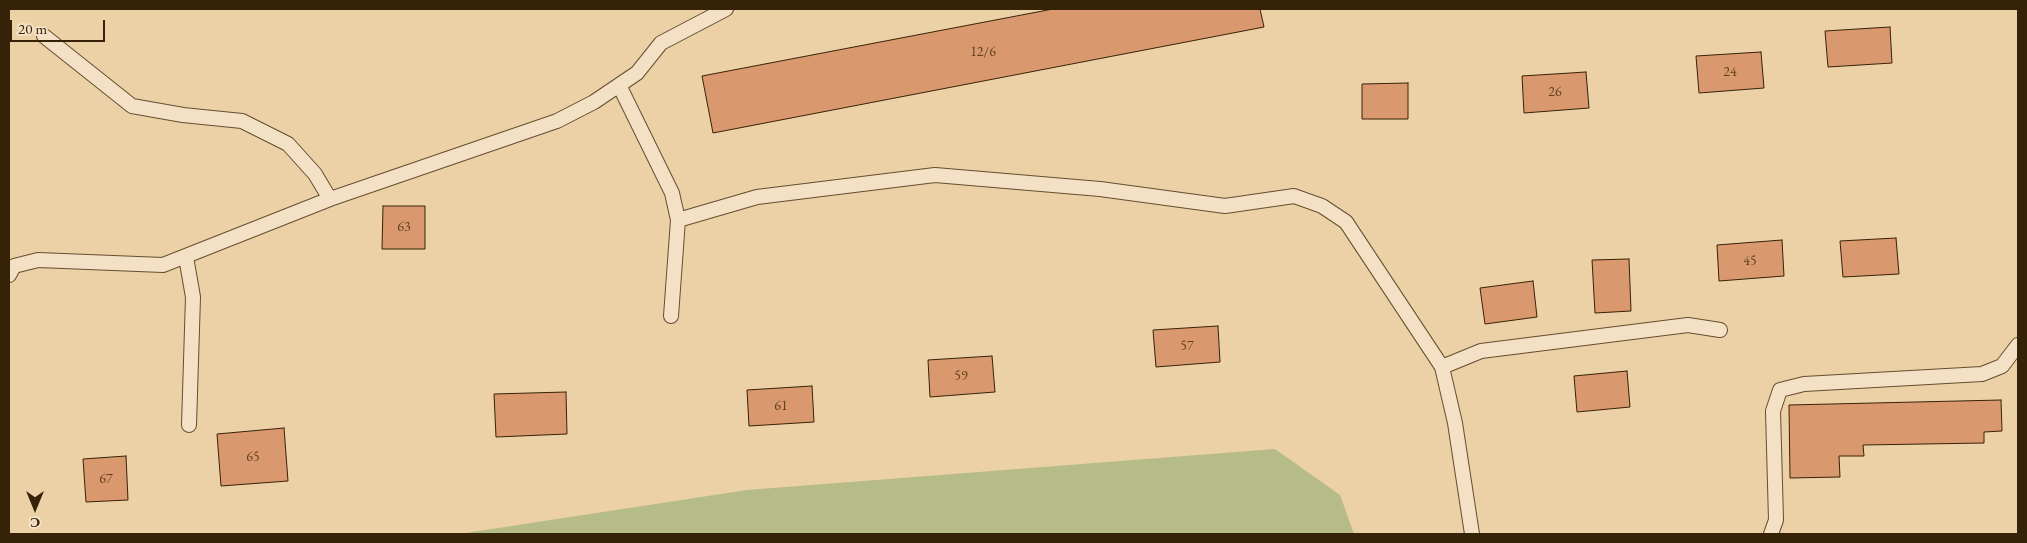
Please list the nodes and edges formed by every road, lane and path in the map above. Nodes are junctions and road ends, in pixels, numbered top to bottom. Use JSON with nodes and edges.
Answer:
{"nodes":[{"id":1,"x":726,"y":9,"type":"edge"},
{"id":2,"x":44,"y":36,"type":"dead end"},
{"id":3,"x":619,"y":85,"type":"junction"},
{"id":4,"x":330,"y":199,"type":"junction"},
{"id":5,"x":678,"y":220,"type":"junction"},
{"id":6,"x":186,"y":257,"type":"junction"},
{"id":7,"x":9,"y":275,"type":"edge"},
{"id":8,"x":672,"y":316,"type":"dead end"},
{"id":9,"x":1720,"y":330,"type":"dead end"},
{"id":10,"x":2018,"y":345,"type":"edge"},
{"id":11,"x":1442,"y":367,"type":"junction"},
{"id":12,"x":189,"y":425,"type":"dead end"},
{"id":13,"x":1472,"y":534,"type":"edge"},
{"id":14,"x":1771,"y":534,"type":"edge"}],
"edges":[{"from":1,"to":3,"type":"lane"},
{"from":2,"to":4,"type":"lane"},
{"from":3,"to":4,"type":"lane"},
{"from":3,"to":5,"type":"lane"},
{"from":4,"to":6,"type":"lane"},
{"from":5,"to":8,"type":"lane"},
{"from":5,"to":11,"type":"lane"},
{"from":6,"to":7,"type":"lane"},
{"from":6,"to":12,"type":"lane"},
{"from":9,"to":11,"type":"lane"},
{"from":10,"to":14,"type":"lane"},
{"from":11,"to":13,"type":"lane"}]}
